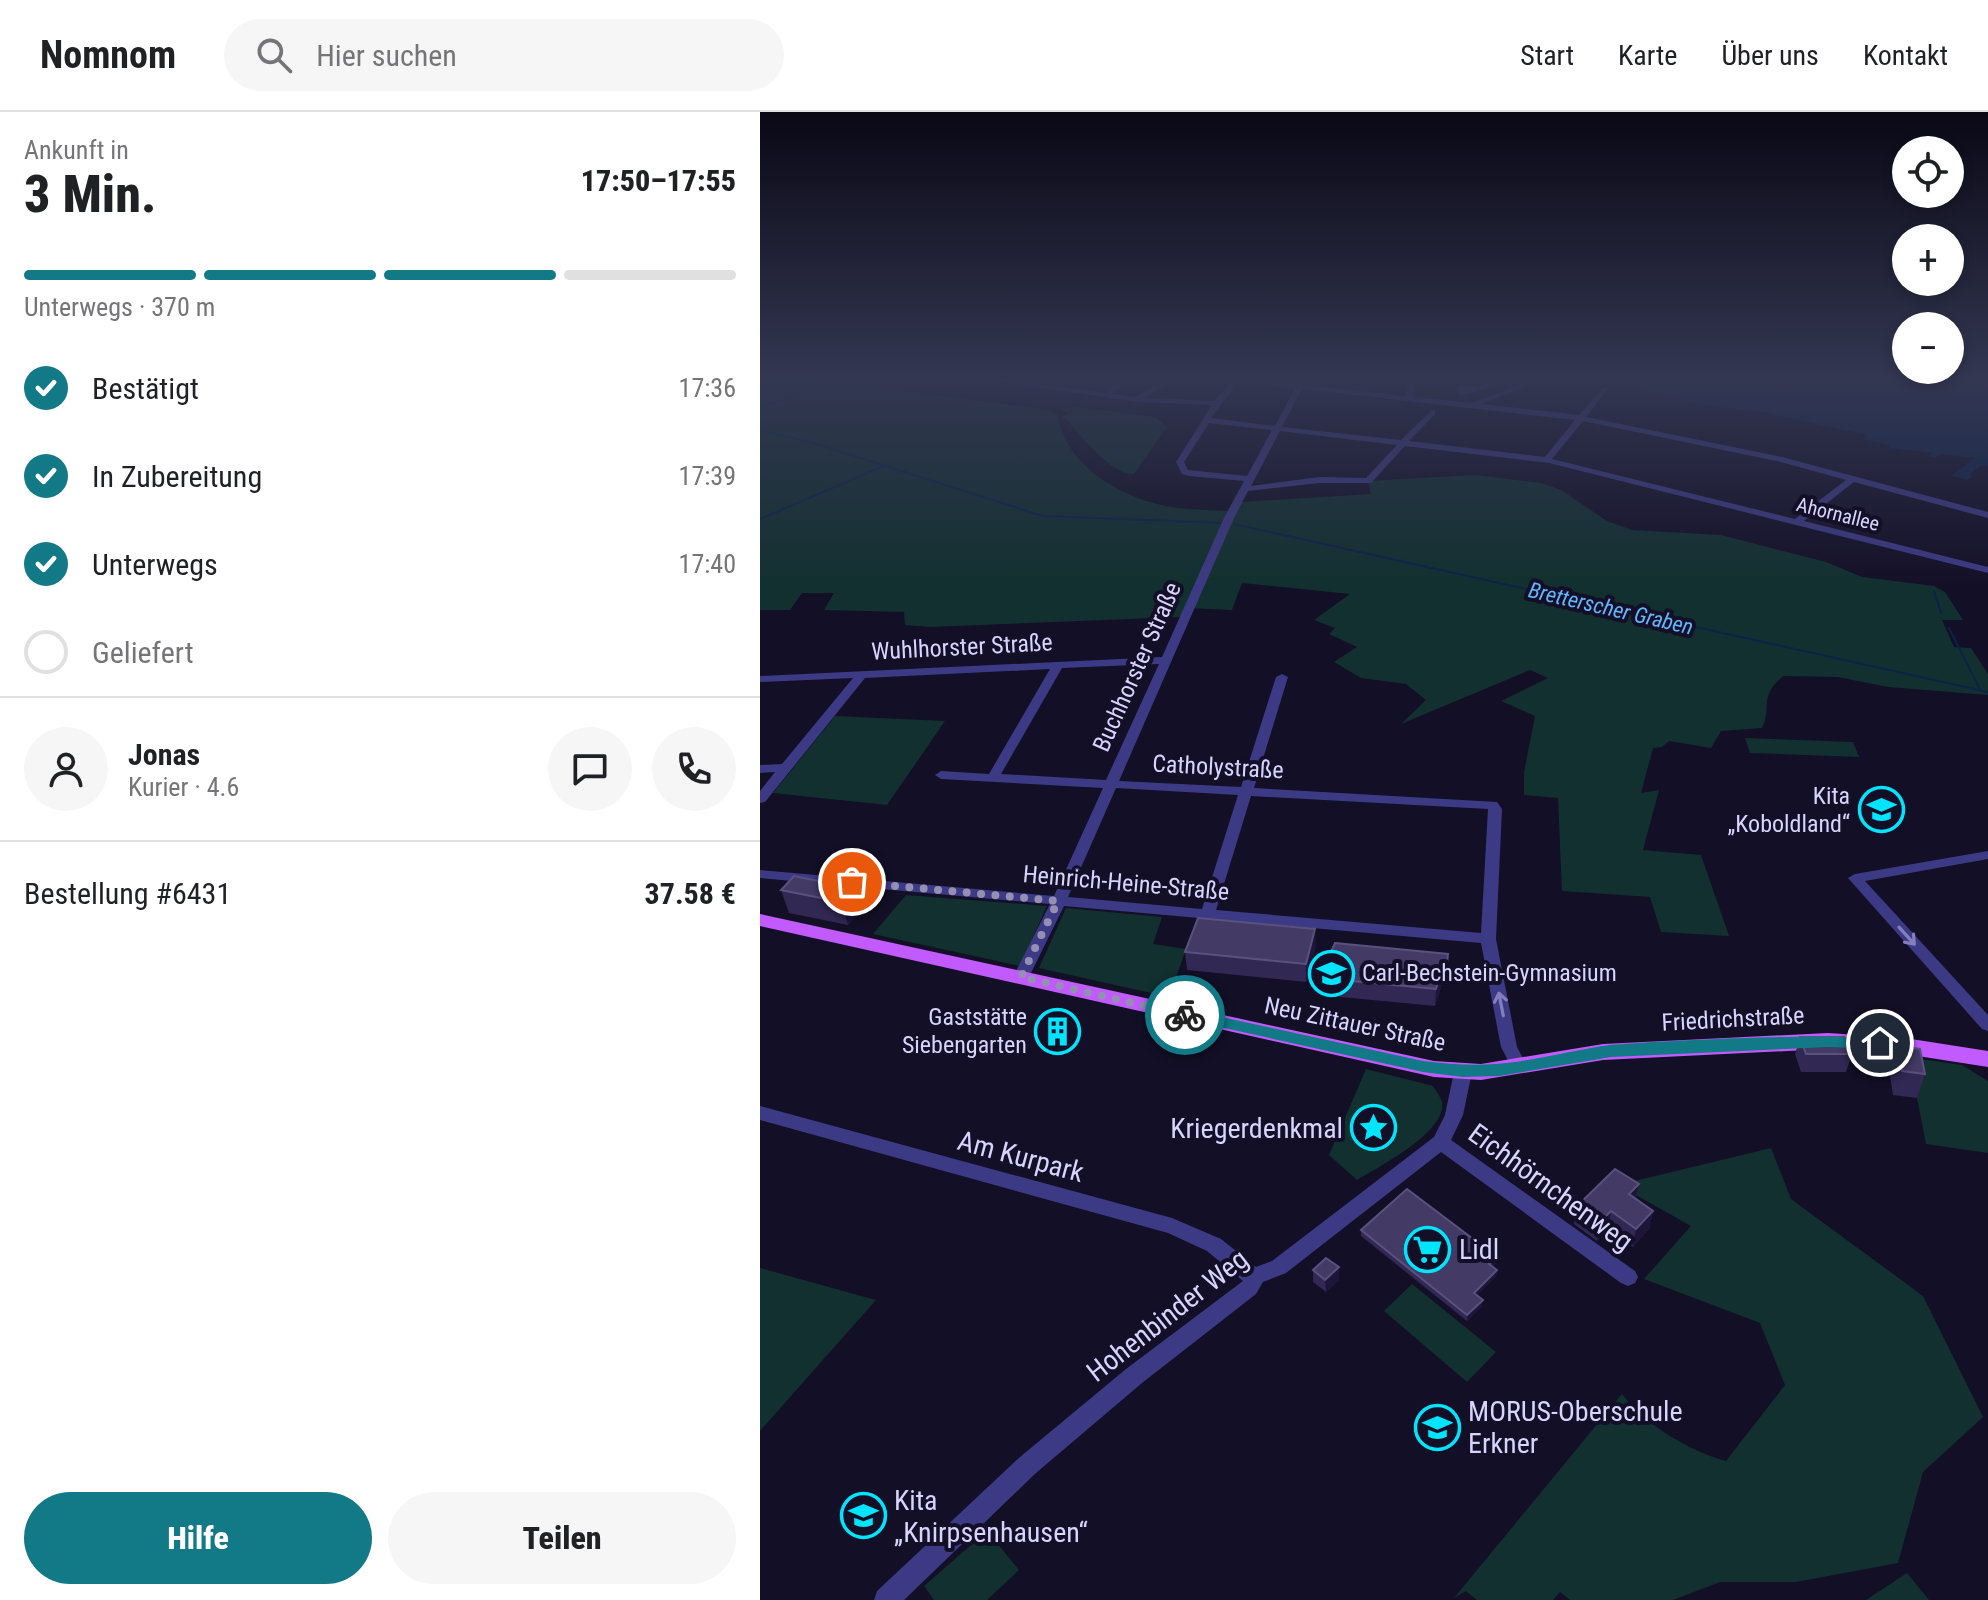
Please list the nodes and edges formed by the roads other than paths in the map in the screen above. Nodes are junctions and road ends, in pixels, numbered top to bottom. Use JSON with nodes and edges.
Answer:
{"nodes":[{"id":1,"x":1187,"y":449,"type":"edge"},
{"id":2,"x":1265,"y":449,"type":"edge"},
{"id":3,"x":1397,"y":449,"type":"edge"},
{"id":4,"x":1455,"y":449,"type":"edge"},
{"id":5,"x":1556,"y":449,"type":"edge"},
{"id":6,"x":1731,"y":449,"type":"edge"},
{"id":7,"x":1547,"y":461,"type":"junction"},
{"id":8,"x":1852,"y":479,"type":"junction"},
{"id":9,"x":1246,"y":484,"type":"junction"},
{"id":10,"x":1988,"y":515,"type":"edge"},
{"id":11,"x":1797,"y":522,"type":"junction"},
{"id":12,"x":1988,"y":570,"type":"edge"},
{"id":13,"x":1167,"y":660,"type":"junction"},
{"id":14,"x":1058,"y":665,"type":"junction"},
{"id":15,"x":862,"y":674,"type":"junction"},
{"id":16,"x":1282,"y":677,"type":"dead end"},
{"id":17,"x":760,"y":679,"type":"edge"},
{"id":18,"x":785,"y":768,"type":"junction"},
{"id":19,"x":760,"y":769,"type":"edge"},
{"id":20,"x":941,"y":775,"type":"dead end"},
{"id":21,"x":993,"y":778,"type":"junction"},
{"id":22,"x":1111,"y":783,"type":"junction"},
{"id":23,"x":1247,"y":791,"type":"junction"},
{"id":24,"x":760,"y":799,"type":"edge"},
{"id":25,"x":1988,"y":855,"type":"edge"},
{"id":26,"x":760,"y":874,"type":"edge"},
{"id":27,"x":1058,"y":901,"type":"junction"},
{"id":28,"x":1208,"y":913,"type":"junction"},
{"id":29,"x":760,"y":920,"type":"edge"},
{"id":30,"x":1488,"y":939,"type":"junction"},
{"id":31,"x":1021,"y":977,"type":"junction"},
{"id":32,"x":1988,"y":1025,"type":"edge"},
{"id":33,"x":1988,"y":1044,"type":"edge"},
{"id":34,"x":1951,"y":1051,"type":"junction"},
{"id":35,"x":1988,"y":1059,"type":"edge"},
{"id":36,"x":1519,"y":1066,"type":"junction"},
{"id":37,"x":1463,"y":1072,"type":"junction"},
{"id":38,"x":760,"y":1113,"type":"edge"},
{"id":39,"x":1441,"y":1142,"type":"junction"},
{"id":40,"x":1256,"y":1276,"type":"junction"},
{"id":41,"x":1628,"y":1277,"type":"dead end"},
{"id":42,"x":886,"y":1600,"type":"edge"}],
"edges":[{"from":1,"to":9,"type":"street"},
{"from":2,"to":9,"type":"street","name":"Buchhorster Straße"},
{"from":3,"to":9,"type":"street"},
{"from":4,"to":7,"type":"street","name":"Ahornallee"},
{"from":5,"to":7,"type":"street"},
{"from":6,"to":8,"type":"street"},
{"from":7,"to":11,"type":"street","name":"Ahornallee"},
{"from":8,"to":10,"type":"street"},
{"from":8,"to":11,"type":"street"},
{"from":9,"to":13,"type":"street","name":"Buchhorster Straße"},
{"from":11,"to":12,"type":"street","name":"Ahornallee"},
{"from":13,"to":14,"type":"street","name":"Wuhlhorster Straße"},
{"from":13,"to":22,"type":"street","name":"Buchhorster Straße"},
{"from":14,"to":15,"type":"street","name":"Wuhlhorster Straße"},
{"from":14,"to":21,"type":"street"},
{"from":15,"to":17,"type":"street","name":"Wuhlhorster Straße"},
{"from":15,"to":18,"type":"street"},
{"from":16,"to":23,"type":"street"},
{"from":18,"to":19,"type":"street"},
{"from":18,"to":24,"type":"street"},
{"from":20,"to":21,"type":"street","name":"Catholystraße"},
{"from":21,"to":22,"type":"street","name":"Catholystraße"},
{"from":22,"to":23,"type":"street","name":"Catholystraße"},
{"from":22,"to":27,"type":"street","name":"Buchhorster Straße"},
{"from":23,"to":28,"type":"street"},
{"from":23,"to":30,"type":"street","name":"Catholystraße"},
{"from":25,"to":32,"type":"street","one_way":true},
{"from":26,"to":27,"type":"street","name":"Heinrich-Heine-Straße"},
{"from":27,"to":28,"type":"street","name":"Heinrich-Heine-Straße"},
{"from":27,"to":31,"type":"street","name":"Buchhorster Straße"},
{"from":28,"to":30,"type":"street","name":"Heinrich-Heine-Straße"},
{"from":29,"to":31,"type":"main road","name":"Neu Zittauer Straße"},
{"from":36,"to":30,"type":"street","one_way":true},
{"from":31,"to":37,"type":"main road","name":"Neu Zittauer Straße"},
{"from":33,"to":34,"type":"main road","name":"Friedrichstraße"},
{"from":34,"to":35,"type":"main road","name":"Friedrichstraße"},
{"from":34,"to":36,"type":"main road","name":"Friedrichstraße"},
{"from":36,"to":37,"type":"main road","name":"Neu Zittauer Straße"},
{"from":37,"to":39,"type":"street"},
{"from":38,"to":40,"type":"street","name":"Am Kurpark"},
{"from":39,"to":40,"type":"street","name":"Hohenbinder Weg"},
{"from":39,"to":41,"type":"street","name":"Eichhörnchenweg"},
{"from":40,"to":42,"type":"street","name":"Hohenbinder Weg"}]}
